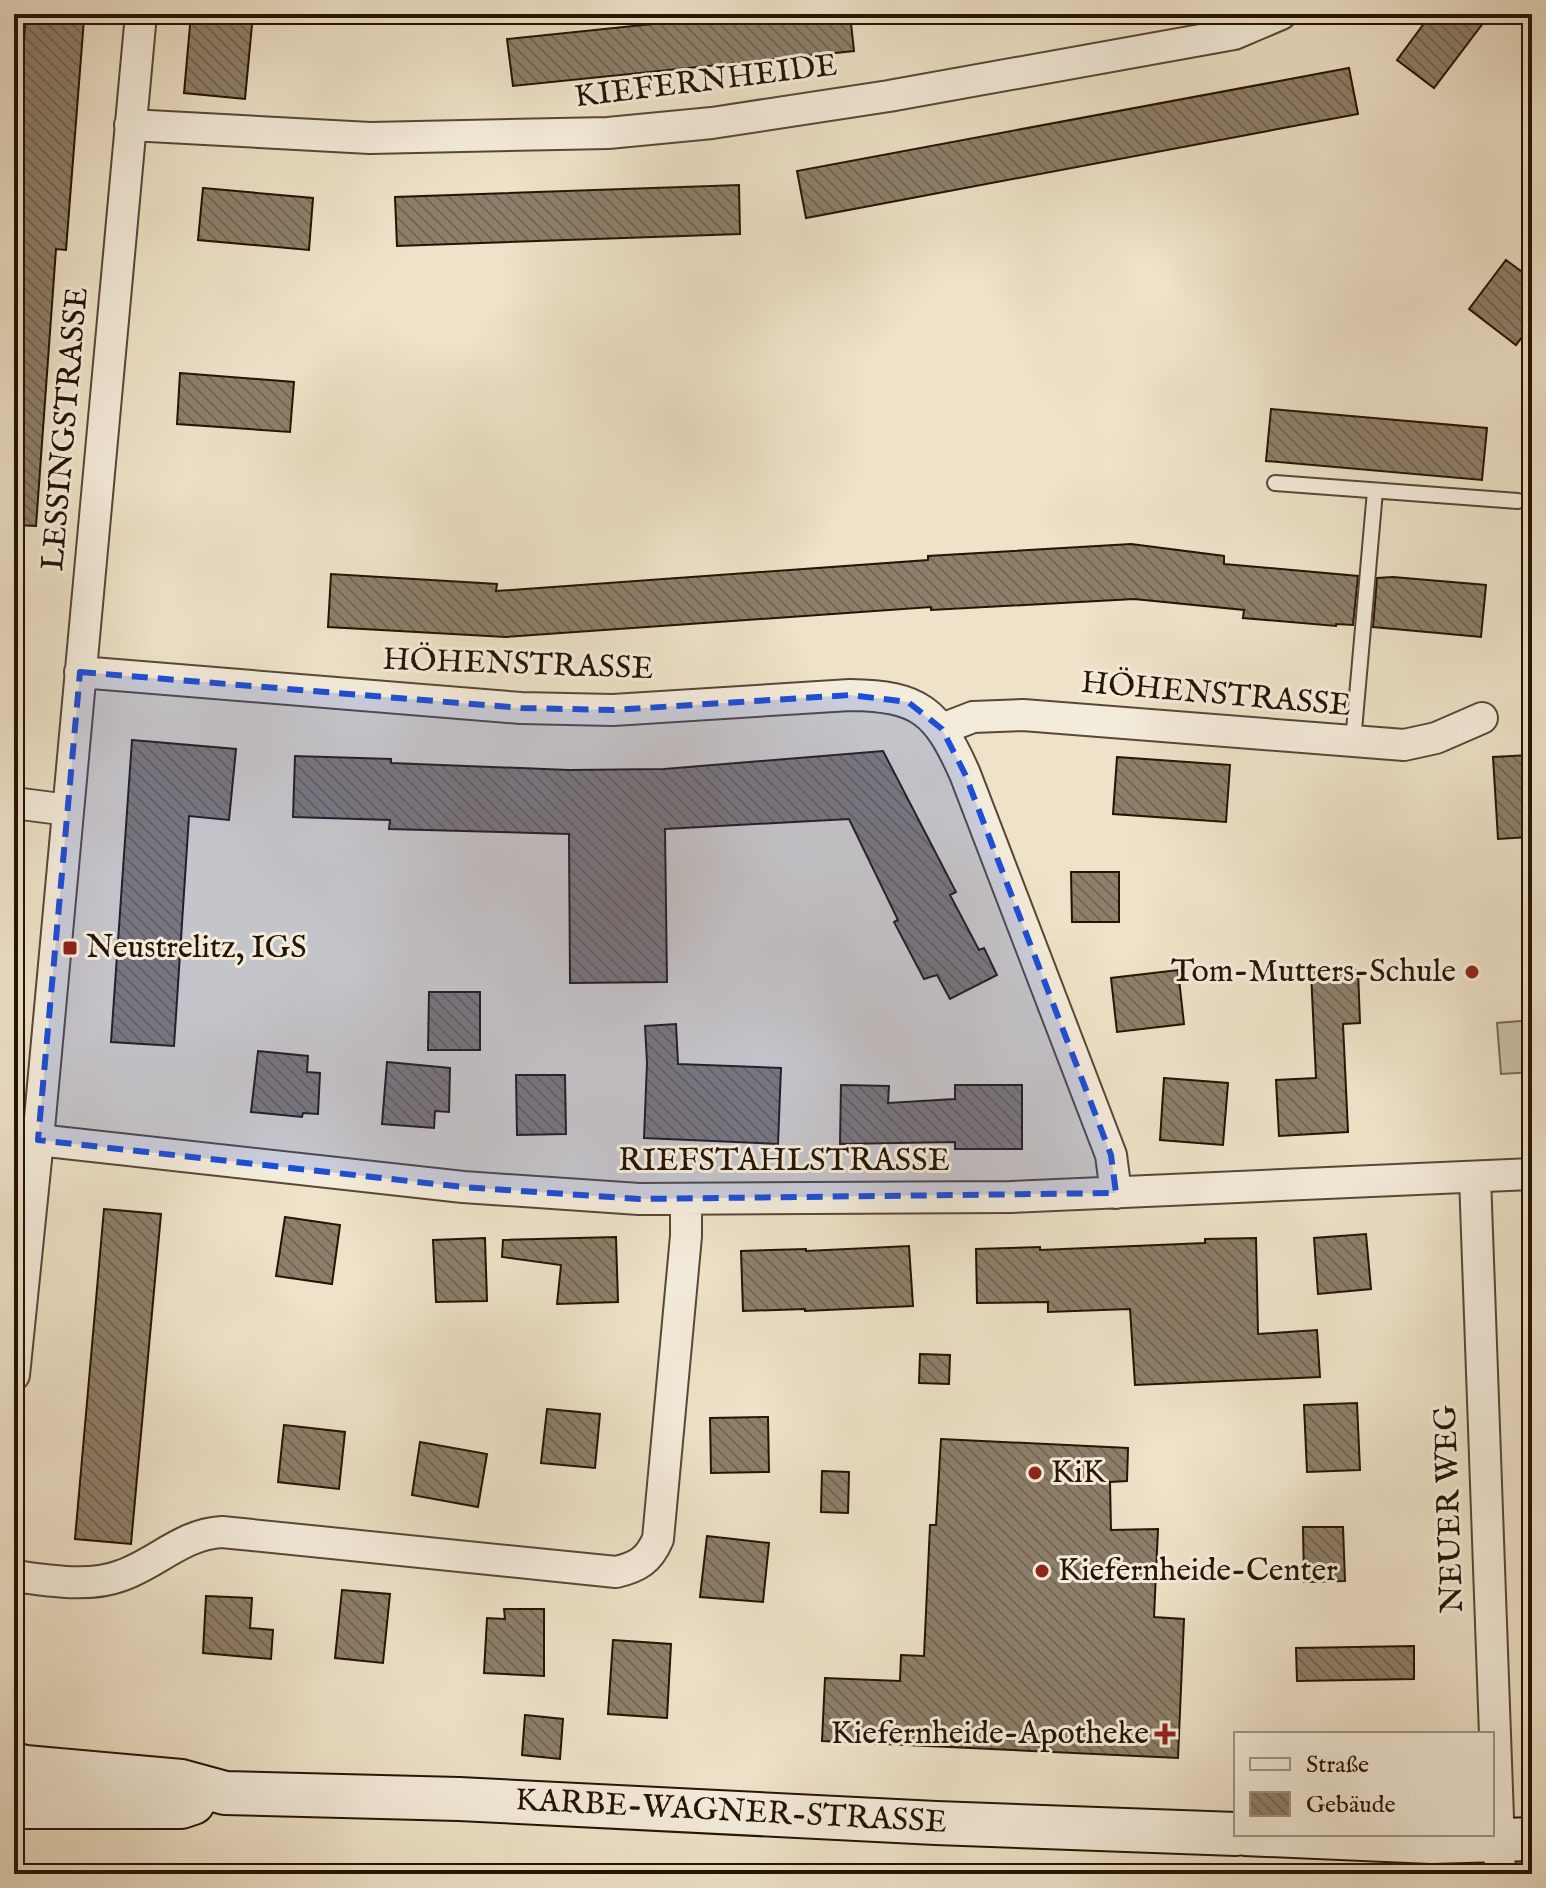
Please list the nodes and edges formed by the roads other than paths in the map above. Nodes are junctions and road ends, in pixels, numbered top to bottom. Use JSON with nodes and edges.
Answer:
{"nodes":[{"id":1,"x":141,"y":14,"type":"edge"},
{"id":2,"x":1281,"y":14,"type":"edge"},
{"id":3,"x":130,"y":125,"type":"junction"},
{"id":4,"x":1275,"y":483,"type":"dead end"},
{"id":5,"x":1375,"y":491,"type":"junction"},
{"id":6,"x":1518,"y":501,"type":"dead end"},
{"id":7,"x":80,"y":672,"type":"junction"},
{"id":8,"x":1482,"y":718,"type":"dead end"},
{"id":9,"x":942,"y":729,"type":"junction"},
{"id":10,"x":1353,"y":742,"type":"junction"},
{"id":11,"x":14,"y":803,"type":"edge"},
{"id":12,"x":68,"y":810,"type":"junction"},
{"id":13,"x":38,"y":1140,"type":"junction"},
{"id":14,"x":1532,"y":1174,"type":"edge"},
{"id":15,"x":1475,"y":1177,"type":"junction"},
{"id":16,"x":1116,"y":1193,"type":"junction"},
{"id":17,"x":686,"y":1200,"type":"junction"},
{"id":18,"x":14,"y":1375,"type":"edge"},
{"id":19,"x":14,"y":1576,"type":"edge"},
{"id":20,"x":14,"y":1764,"type":"edge"},
{"id":21,"x":225,"y":1793,"type":"junction"},
{"id":22,"x":14,"y":1807,"type":"edge"},
{"id":23,"x":1234,"y":1834,"type":"edge"},
{"id":24,"x":1292,"y":1836,"type":"edge"},
{"id":25,"x":1510,"y":1851,"type":"edge"}],
"edges":[{"from":1,"to":3,"type":"street","name":"LESSINGSTRASSE"},
{"from":2,"to":3,"type":"street","name":"KIEFERNHEIDE"},
{"from":3,"to":7,"type":"street","name":"LESSINGSTRASSE"},
{"from":4,"to":5,"type":"lane"},
{"from":5,"to":6,"type":"lane"},
{"from":5,"to":10,"type":"lane"},
{"from":7,"to":9,"type":"street","name":"HÖHENSTRASSE"},
{"from":7,"to":12,"type":"street","name":"LESSINGSTRASSE"},
{"from":8,"to":10,"type":"street","name":"HÖHENSTRASSE"},
{"from":9,"to":10,"type":"street","name":"HÖHENSTRASSE"},
{"from":9,"to":16,"type":"street","name":"HÖHENSTRASSE"},
{"from":11,"to":12,"type":"street"},
{"from":12,"to":13,"type":"street","name":"LESSINGSTRASSE"},
{"from":13,"to":17,"type":"street","name":"RIEFSTAHLSTRASSE"},
{"from":13,"to":18,"type":"street","name":"LESSINGSTRASSE"},
{"from":14,"to":15,"type":"street","name":"RIEFSTAHLSTRASSE"},
{"from":15,"to":16,"type":"street","name":"RIEFSTAHLSTRASSE"},
{"from":15,"to":25,"type":"street","name":"NEUER WEG"},
{"from":16,"to":17,"type":"street","name":"RIEFSTAHLSTRASSE"},
{"from":17,"to":19,"type":"street"},
{"from":20,"to":21,"type":"street","name":"KARBE-WAGNER-STRASSE"},
{"from":21,"to":22,"type":"street","name":"KARBE-WAGNER-STRASSE"},
{"from":21,"to":23,"type":"street","name":"KARBE-WAGNER-STRASSE"},
{"from":24,"to":25,"type":"street"}]}
